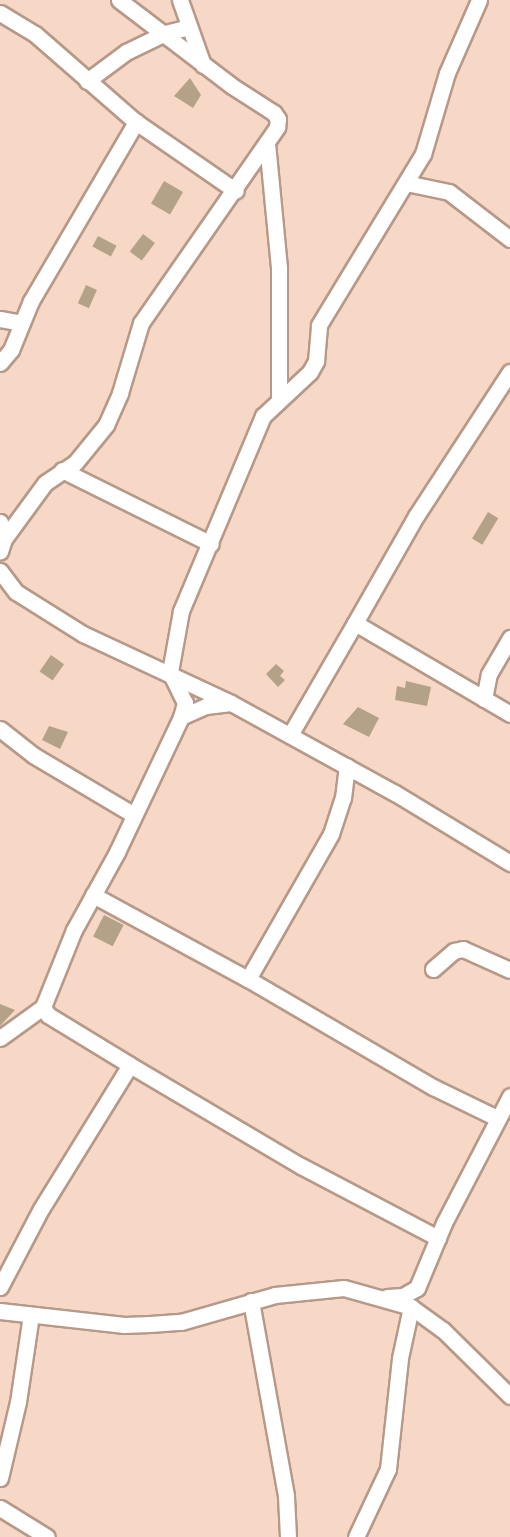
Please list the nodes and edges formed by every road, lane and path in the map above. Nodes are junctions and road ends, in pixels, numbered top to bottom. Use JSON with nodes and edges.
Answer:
{"nodes":[{"id":1,"x":118,"y":0,"type":"edge"},
{"id":2,"x":180,"y":0,"type":"edge"},
{"id":3,"x":479,"y":0,"type":"edge"},
{"id":4,"x":0,"y":13,"type":"edge"},
{"id":5,"x":189,"y":27,"type":"junction"},
{"id":6,"x":165,"y":33,"type":"junction"},
{"id":7,"x":203,"y":65,"type":"junction"},
{"id":8,"x":87,"y":81,"type":"junction"},
{"id":9,"x":136,"y":122,"type":"junction"},
{"id":10,"x":267,"y":142,"type":"junction"},
{"id":11,"x":406,"y":183,"type":"junction"},
{"id":12,"x":236,"y":191,"type":"junction"},
{"id":13,"x":510,"y":239,"type":"edge"},
{"id":14,"x":0,"y":319,"type":"edge"},
{"id":15,"x":22,"y":323,"type":"junction"},
{"id":16,"x":0,"y":363,"type":"edge"},
{"id":17,"x":510,"y":372,"type":"edge"},
{"id":18,"x":279,"y":396,"type":"junction"},
{"id":19,"x":62,"y":470,"type":"junction"},
{"id":20,"x":0,"y":522,"type":"edge"},
{"id":21,"x":211,"y":544,"type":"junction"},
{"id":22,"x":2,"y":545,"type":"edge"},
{"id":23,"x":0,"y":571,"type":"edge"},
{"id":24,"x":355,"y":623,"type":"junction"},
{"id":25,"x":510,"y":638,"type":"edge"},
{"id":26,"x":170,"y":672,"type":"junction"},
{"id":27,"x":484,"y":699,"type":"junction"},
{"id":28,"x":231,"y":703,"type":"junction"},
{"id":29,"x":510,"y":714,"type":"edge"},
{"id":30,"x":181,"y":717,"type":"junction"},
{"id":31,"x":0,"y":729,"type":"edge"},
{"id":32,"x":290,"y":735,"type":"junction"},
{"id":33,"x":347,"y":766,"type":"junction"},
{"id":34,"x":134,"y":815,"type":"junction"},
{"id":35,"x":510,"y":863,"type":"edge"},
{"id":36,"x":93,"y":895,"type":"junction"},
{"id":37,"x":433,"y":969,"type":"dead end"},
{"id":38,"x":510,"y":970,"type":"edge"},
{"id":39,"x":248,"y":979,"type":"junction"},
{"id":40,"x":43,"y":1007,"type":"junction"},
{"id":41,"x":0,"y":1038,"type":"edge"},
{"id":42,"x":130,"y":1065,"type":"junction"},
{"id":43,"x":510,"y":1096,"type":"edge"},
{"id":44,"x":497,"y":1118,"type":"junction"},
{"id":45,"x":438,"y":1238,"type":"junction"},
{"id":46,"x":0,"y":1287,"type":"edge"},
{"id":47,"x":384,"y":1297,"type":"junction"},
{"id":48,"x":251,"y":1301,"type":"junction"},
{"id":49,"x":411,"y":1307,"type":"junction"},
{"id":50,"x":0,"y":1311,"type":"edge"},
{"id":51,"x":31,"y":1315,"type":"junction"},
{"id":52,"x":510,"y":1396,"type":"edge"},
{"id":53,"x":0,"y":1478,"type":"edge"},
{"id":54,"x":0,"y":1508,"type":"edge"},
{"id":55,"x":46,"y":1537,"type":"edge"},
{"id":56,"x":288,"y":1537,"type":"edge"},
{"id":57,"x":356,"y":1537,"type":"edge"}],
"edges":[{"from":1,"to":6,"type":"street"},
{"from":2,"to":5,"type":"street"},
{"from":3,"to":11,"type":"street"},
{"from":4,"to":8,"type":"street"},
{"from":5,"to":6,"type":"street"},
{"from":5,"to":7,"type":"street"},
{"from":6,"to":7,"type":"street"},
{"from":6,"to":8,"type":"street"},
{"from":7,"to":10,"type":"street"},
{"from":8,"to":9,"type":"street"},
{"from":9,"to":12,"type":"street"},
{"from":9,"to":15,"type":"street"},
{"from":10,"to":12,"type":"street"},
{"from":10,"to":18,"type":"street"},
{"from":11,"to":13,"type":"street"},
{"from":11,"to":18,"type":"street"},
{"from":12,"to":19,"type":"street"},
{"from":14,"to":15,"type":"street"},
{"from":15,"to":16,"type":"street"},
{"from":17,"to":24,"type":"street"},
{"from":18,"to":21,"type":"street"},
{"from":19,"to":21,"type":"street"},
{"from":19,"to":22,"type":"street"},
{"from":20,"to":22,"type":"street"},
{"from":21,"to":26,"type":"street"},
{"from":23,"to":26,"type":"street"},
{"from":24,"to":27,"type":"street"},
{"from":24,"to":32,"type":"street"},
{"from":25,"to":27,"type":"street"},
{"from":26,"to":28,"type":"street"},
{"from":26,"to":30,"type":"street"},
{"from":27,"to":29,"type":"street"},
{"from":28,"to":30,"type":"street"},
{"from":28,"to":32,"type":"street"},
{"from":30,"to":34,"type":"street"},
{"from":31,"to":34,"type":"street"},
{"from":32,"to":33,"type":"street"},
{"from":33,"to":35,"type":"street"},
{"from":33,"to":39,"type":"street"},
{"from":34,"to":36,"type":"street"},
{"from":36,"to":39,"type":"street"},
{"from":36,"to":40,"type":"street"},
{"from":37,"to":38,"type":"street"},
{"from":39,"to":44,"type":"street"},
{"from":40,"to":41,"type":"street"},
{"from":40,"to":42,"type":"street"},
{"from":42,"to":45,"type":"street"},
{"from":42,"to":46,"type":"street"},
{"from":43,"to":44,"type":"street"},
{"from":44,"to":45,"type":"street"},
{"from":45,"to":47,"type":"street"},
{"from":47,"to":48,"type":"street"},
{"from":47,"to":49,"type":"street"},
{"from":48,"to":51,"type":"street"},
{"from":48,"to":56,"type":"street"},
{"from":49,"to":52,"type":"street"},
{"from":49,"to":57,"type":"street"},
{"from":50,"to":51,"type":"street"},
{"from":51,"to":53,"type":"street"},
{"from":54,"to":55,"type":"street"}]}
